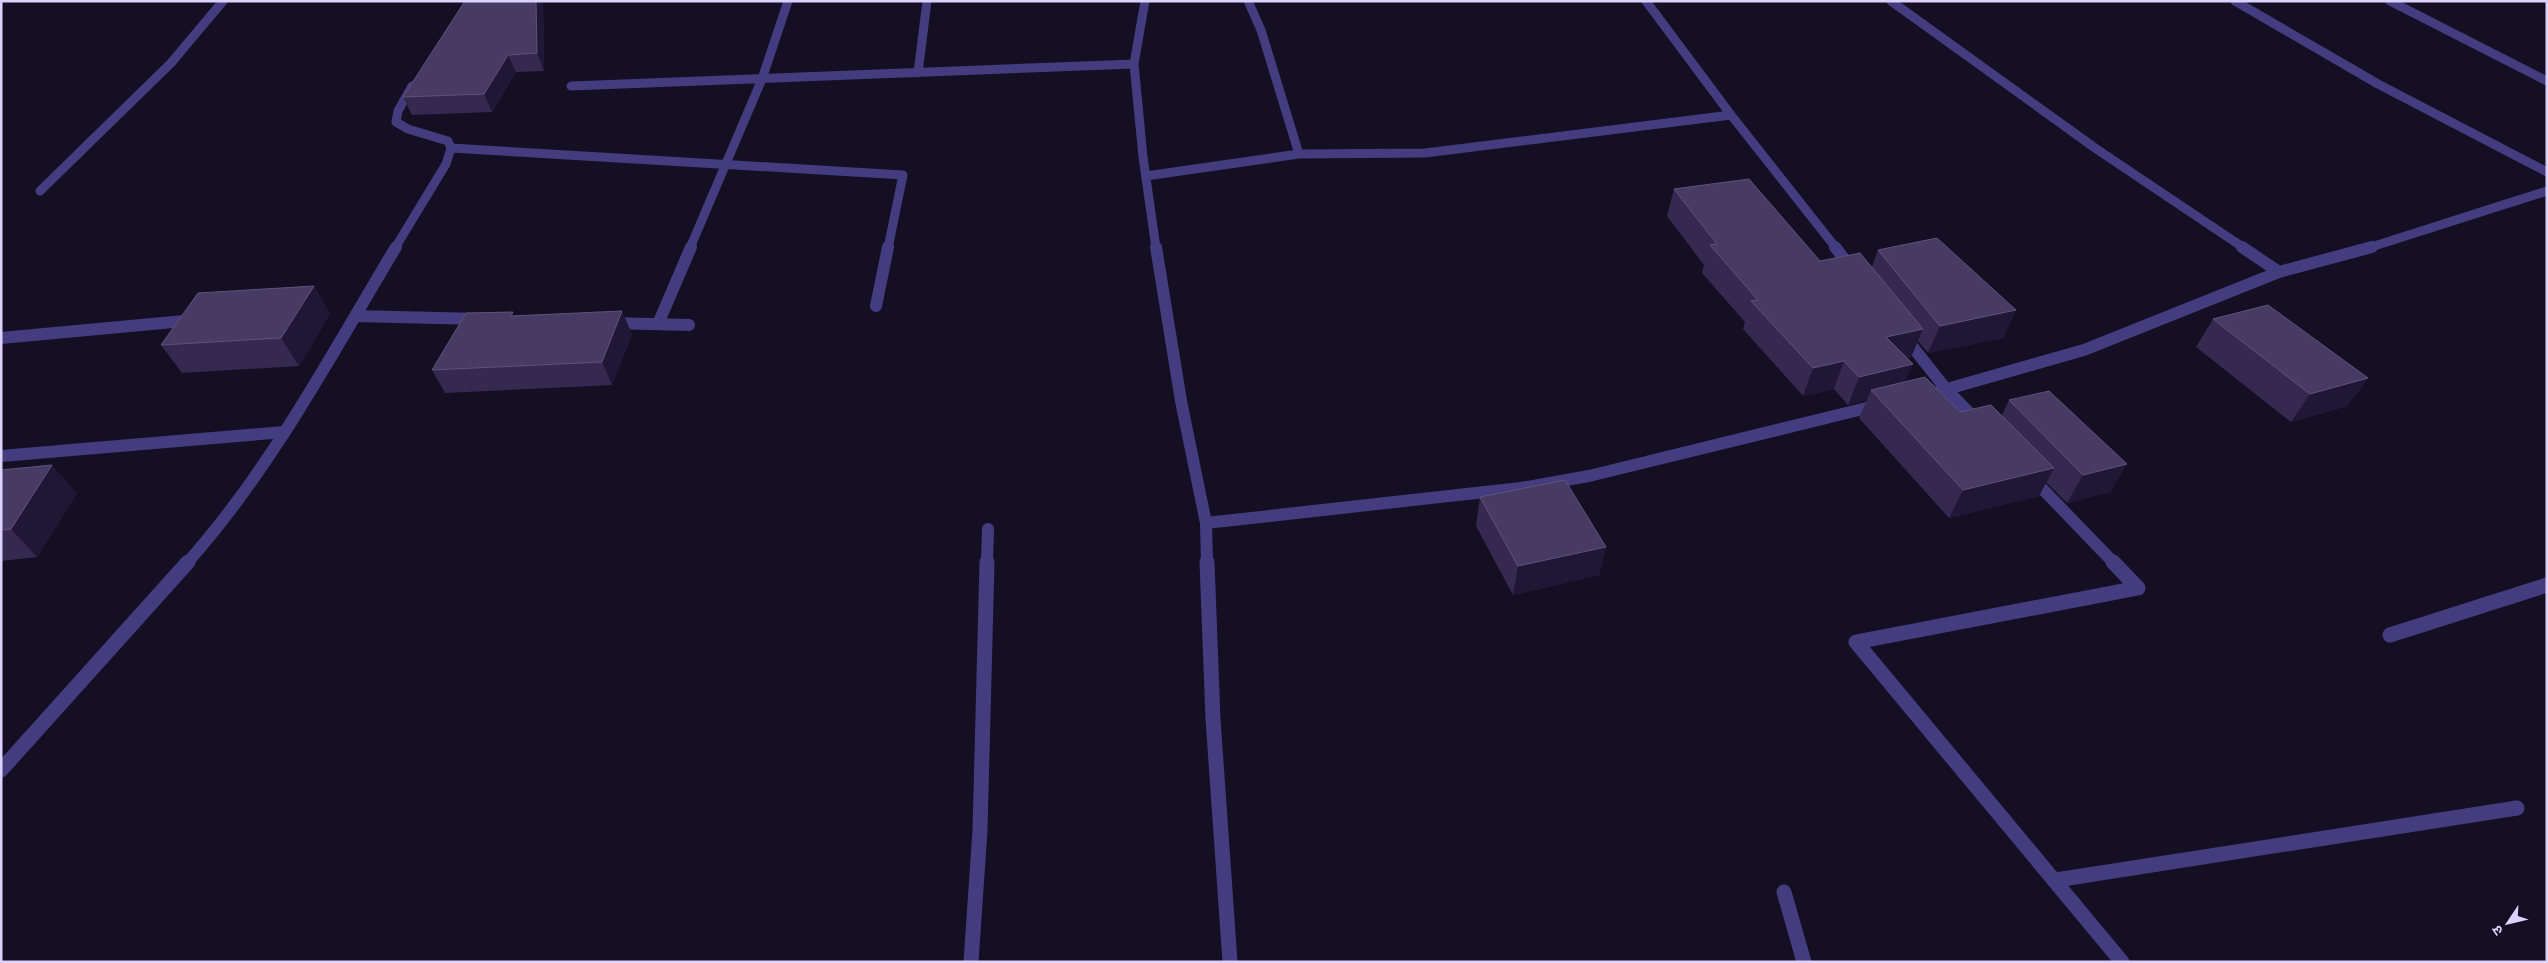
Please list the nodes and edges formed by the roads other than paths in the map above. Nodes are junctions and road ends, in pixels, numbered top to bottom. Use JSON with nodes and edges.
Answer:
{"nodes":[{"id":1,"x":223,"y":1,"type":"edge"},
{"id":2,"x":788,"y":1,"type":"edge"},
{"id":3,"x":927,"y":1,"type":"edge"},
{"id":4,"x":1145,"y":1,"type":"edge"},
{"id":5,"x":1248,"y":1,"type":"edge"},
{"id":6,"x":1646,"y":1,"type":"edge"},
{"id":7,"x":1890,"y":1,"type":"edge"},
{"id":8,"x":2235,"y":1,"type":"edge"},
{"id":9,"x":2390,"y":1,"type":"edge"},
{"id":10,"x":1134,"y":64,"type":"junction"},
{"id":11,"x":421,"y":72,"type":"edge"},
{"id":12,"x":918,"y":73,"type":"junction"},
{"id":13,"x":762,"y":80,"type":"junction"},
{"id":14,"x":2547,"y":81,"type":"edge"},
{"id":15,"x":571,"y":86,"type":"dead end"},
{"id":16,"x":1731,"y":114,"type":"junction"},
{"id":17,"x":451,"y":148,"type":"junction"},
{"id":18,"x":1299,"y":154,"type":"junction"},
{"id":19,"x":726,"y":164,"type":"junction"},
{"id":20,"x":2547,"y":172,"type":"edge"},
{"id":21,"x":1146,"y":176,"type":"junction"},
{"id":22,"x":40,"y":191,"type":"dead end"},
{"id":23,"x":2547,"y":191,"type":"edge"},
{"id":24,"x":2279,"y":272,"type":"junction"},
{"id":25,"x":1860,"y":279,"type":"edge"},
{"id":26,"x":876,"y":306,"type":"dead end"},
{"id":27,"x":355,"y":316,"type":"junction"},
{"id":28,"x":210,"y":318,"type":"edge"},
{"id":29,"x":491,"y":320,"type":"edge"},
{"id":30,"x":599,"y":323,"type":"edge"},
{"id":31,"x":658,"y":324,"type":"junction"},
{"id":32,"x":689,"y":325,"type":"dead end"},
{"id":33,"x":1897,"y":326,"type":"edge"},
{"id":34,"x":1,"y":338,"type":"edge"},
{"id":35,"x":1946,"y":389,"type":"junction"},
{"id":36,"x":1927,"y":394,"type":"edge"},
{"id":37,"x":1889,"y":403,"type":"edge"},
{"id":38,"x":284,"y":432,"type":"junction"},
{"id":39,"x":1988,"y":432,"type":"edge"},
{"id":40,"x":1,"y":456,"type":"edge"},
{"id":41,"x":2022,"y":467,"type":"edge"},
{"id":42,"x":1206,"y":523,"type":"junction"},
{"id":43,"x":988,"y":530,"type":"dead end"},
{"id":44,"x":2547,"y":585,"type":"edge"},
{"id":45,"x":2390,"y":635,"type":"dead end"},
{"id":46,"x":1,"y":770,"type":"edge"},
{"id":47,"x":2517,"y":808,"type":"dead end"},
{"id":48,"x":2056,"y":880,"type":"junction"},
{"id":49,"x":1784,"y":892,"type":"dead end"},
{"id":50,"x":970,"y":962,"type":"edge"},
{"id":51,"x":1230,"y":962,"type":"edge"},
{"id":52,"x":1804,"y":962,"type":"edge"},
{"id":53,"x":2122,"y":962,"type":"edge"}],
"edges":[{"from":1,"to":22,"type":"street"},
{"from":2,"to":13,"type":"street"},
{"from":3,"to":12,"type":"street"},
{"from":4,"to":10,"type":"street"},
{"from":5,"to":18,"type":"street"},
{"from":6,"to":16,"type":"street"},
{"from":7,"to":24,"type":"street"},
{"from":8,"to":20,"type":"street"},
{"from":9,"to":14,"type":"street"},
{"from":10,"to":12,"type":"street"},
{"from":10,"to":21,"type":"street"},
{"from":11,"to":17,"type":"street"},
{"from":12,"to":13,"type":"street"},
{"from":13,"to":15,"type":"street"},
{"from":13,"to":19,"type":"street"},
{"from":16,"to":18,"type":"street"},
{"from":16,"to":25,"type":"street"},
{"from":17,"to":19,"type":"street"},
{"from":17,"to":27,"type":"street"},
{"from":18,"to":21,"type":"street"},
{"from":19,"to":26,"type":"street"},
{"from":19,"to":31,"type":"street"},
{"from":21,"to":42,"type":"street"},
{"from":23,"to":24,"type":"street"},
{"from":24,"to":35,"type":"street"},
{"from":27,"to":29,"type":"street"},
{"from":27,"to":38,"type":"street"},
{"from":28,"to":34,"type":"street"},
{"from":30,"to":31,"type":"street"},
{"from":31,"to":32,"type":"street"},
{"from":33,"to":35,"type":"street"},
{"from":35,"to":36,"type":"street"},
{"from":35,"to":39,"type":"street"},
{"from":37,"to":42,"type":"street"},
{"from":38,"to":40,"type":"street"},
{"from":38,"to":46,"type":"street"},
{"from":41,"to":48,"type":"street"},
{"from":42,"to":51,"type":"street"},
{"from":43,"to":50,"type":"street"},
{"from":44,"to":45,"type":"street"},
{"from":47,"to":48,"type":"street"},
{"from":48,"to":53,"type":"street"},
{"from":49,"to":52,"type":"street"}]}
